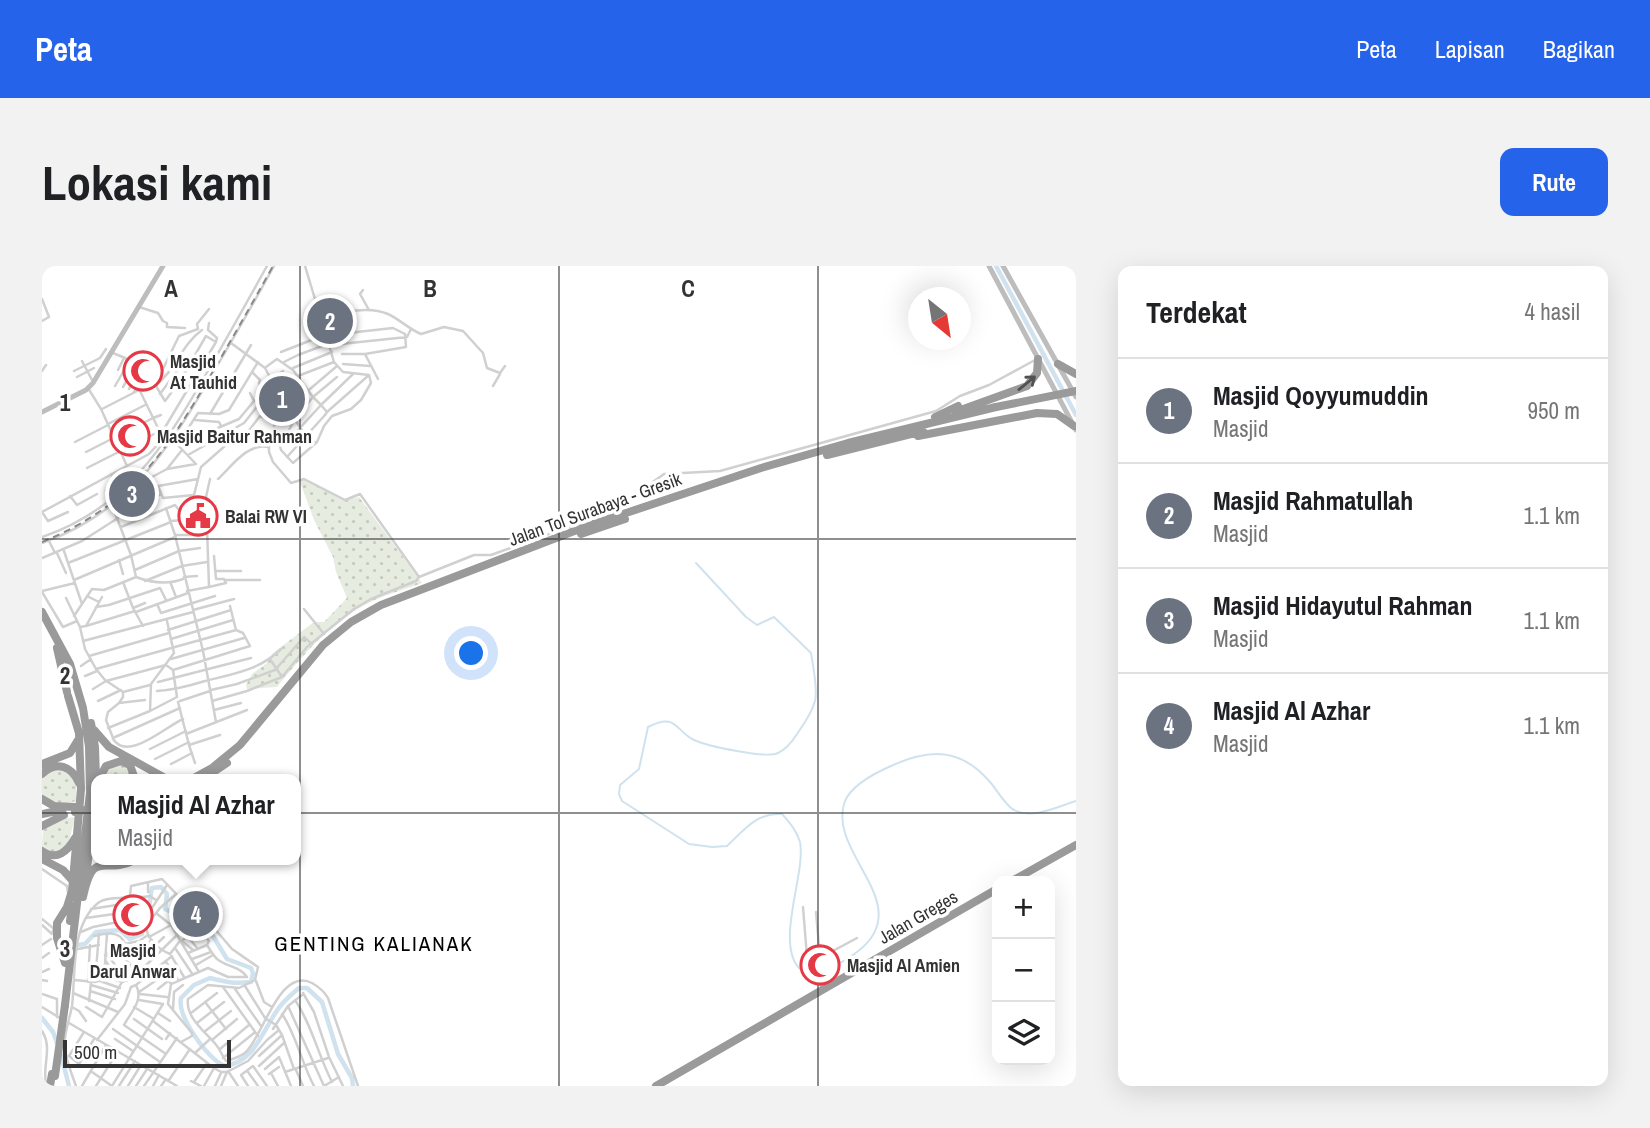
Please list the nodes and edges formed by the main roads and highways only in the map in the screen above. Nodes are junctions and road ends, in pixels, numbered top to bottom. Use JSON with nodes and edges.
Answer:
{"nodes":[{"id":1,"x":163,"y":266,"type":"edge"},
{"id":2,"x":989,"y":266,"type":"edge"},
{"id":3,"x":1003,"y":266,"type":"edge"},
{"id":4,"x":1007,"y":275,"type":"junction"},
{"id":5,"x":997,"y":280,"type":"junction"},
{"id":6,"x":1013,"y":284,"type":"junction"},
{"id":7,"x":1002,"y":290,"type":"junction"},
{"id":8,"x":1038,"y":359,"type":"junction"},
{"id":9,"x":1058,"y":364,"type":"junction"},
{"id":10,"x":1076,"y":374,"type":"edge"},
{"id":11,"x":1076,"y":395,"type":"edge"},
{"id":12,"x":998,"y":410,"type":"junction"},
{"id":13,"x":42,"y":412,"type":"edge"},
{"id":14,"x":1075,"y":428,"type":"edge"},
{"id":15,"x":848,"y":443,"type":"junction"},
{"id":16,"x":860,"y":446,"type":"junction"},
{"id":17,"x":719,"y":484,"type":"junction"},
{"id":18,"x":591,"y":528,"type":"junction"},
{"id":19,"x":42,"y":612,"type":"edge"},
{"id":20,"x":42,"y":622,"type":"edge"},
{"id":21,"x":57,"y":649,"type":"junction"},
{"id":22,"x":70,"y":664,"type":"junction"},
{"id":23,"x":91,"y":724,"type":"junction"},
{"id":24,"x":79,"y":733,"type":"junction"},
{"id":25,"x":42,"y":764,"type":"edge"},
{"id":26,"x":42,"y":774,"type":"edge"},
{"id":27,"x":98,"y":774,"type":"edge"},
{"id":28,"x":101,"y":774,"type":"edge"},
{"id":29,"x":134,"y":774,"type":"edge"},
{"id":30,"x":158,"y":774,"type":"edge"},
{"id":31,"x":205,"y":774,"type":"edge"},
{"id":32,"x":211,"y":774,"type":"edge"},
{"id":33,"x":81,"y":789,"type":"junction"},
{"id":34,"x":42,"y":799,"type":"edge"},
{"id":35,"x":91,"y":806,"type":"edge"},
{"id":36,"x":75,"y":810,"type":"junction"},
{"id":37,"x":64,"y":815,"type":"junction"},
{"id":38,"x":42,"y":816,"type":"edge"},
{"id":39,"x":42,"y":826,"type":"edge"},
{"id":40,"x":77,"y":834,"type":"junction"},
{"id":41,"x":91,"y":839,"type":"edge"},
{"id":42,"x":1076,"y":845,"type":"edge"},
{"id":43,"x":42,"y":850,"type":"edge"},
{"id":44,"x":42,"y":859,"type":"edge"},
{"id":45,"x":101,"y":865,"type":"edge"},
{"id":46,"x":1021,"y":876,"type":"edge"},
{"id":47,"x":72,"y":880,"type":"junction"},
{"id":48,"x":992,"y":892,"type":"edge"},
{"id":49,"x":83,"y":898,"type":"junction"},
{"id":50,"x":77,"y":935,"type":"junction"},
{"id":51,"x":65,"y":963,"type":"junction"},
{"id":52,"x":66,"y":1005,"type":"junction"},
{"id":53,"x":48,"y":1086,"type":"edge"},
{"id":54,"x":656,"y":1086,"type":"edge"}],
"edges":[{"from":1,"to":13,"type":"main road"},
{"from":2,"to":5,"type":"main road"},
{"from":3,"to":4,"type":"main road"},
{"from":4,"to":5,"type":"main road"},
{"from":4,"to":6,"type":"main road"},
{"from":5,"to":7,"type":"main road"},
{"from":6,"to":7,"type":"main road"},
{"from":6,"to":9,"type":"main road"},
{"from":7,"to":8,"type":"main road"},
{"from":8,"to":14,"type":"main road"},
{"from":15,"to":8,"type":"highway","one_way":true},
{"from":9,"to":10,"type":"highway"},
{"from":9,"to":11,"type":"main road"},
{"from":11,"to":12,"type":"highway","name":"Jalan Tol Surabaya - Gresik","bridge":true},
{"from":12,"to":15,"type":"highway","name":"Jalan Tol Surabaya - Gresik"},
{"from":12,"to":16,"type":"highway","name":"Jalan Tol Surabaya - Gresik"},
{"from":14,"to":16,"type":"highway"},
{"from":15,"to":17,"type":"highway","name":"Jalan Tol Surabaya - Gresik"},
{"from":16,"to":17,"type":"highway","name":"Jalan Tol Surabaya - Gresik"},
{"from":17,"to":18,"type":"highway","name":"Jalan Tol Surabaya - Gresik"},
{"from":18,"to":31,"type":"highway","name":"Jalan Tol Surabaya - Gresik"},
{"from":18,"to":32,"type":"highway","name":"Jalan Tol Surabaya - Gresik"},
{"from":19,"to":22,"type":"highway"},
{"from":20,"to":21,"type":"highway"},
{"from":21,"to":24,"type":"highway"},
{"from":21,"to":51,"type":"highway"},
{"from":22,"to":23,"type":"highway"},
{"from":22,"to":50,"type":"highway"},
{"from":23,"to":27,"type":"highway"},
{"from":23,"to":30,"type":"highway"},
{"from":24,"to":25,"type":"highway"},
{"from":24,"to":33,"type":"highway"},
{"from":26,"to":33,"type":"highway"},
{"from":28,"to":29,"type":"highway"},
{"from":33,"to":40,"type":"highway"},
{"from":34,"to":36,"type":"highway"},
{"from":35,"to":36,"type":"highway","bridge":true},
{"from":36,"to":37,"type":"highway"},
{"from":36,"to":38,"type":"highway"},
{"from":37,"to":38,"type":"highway"},
{"from":37,"to":39,"type":"highway"},
{"from":40,"to":43,"type":"highway"},
{"from":40,"to":47,"type":"highway"},
{"from":41,"to":49,"type":"highway"},
{"from":42,"to":46,"type":"highway"},
{"from":44,"to":47,"type":"highway"},
{"from":45,"to":49,"type":"highway"},
{"from":47,"to":51,"type":"highway"},
{"from":48,"to":54,"type":"highway","name":"Jalan Greges"},
{"from":49,"to":50,"type":"highway"},
{"from":50,"to":52,"type":"highway"},
{"from":51,"to":52,"type":"highway"},
{"from":52,"to":53,"type":"highway","bridge":true}]}
